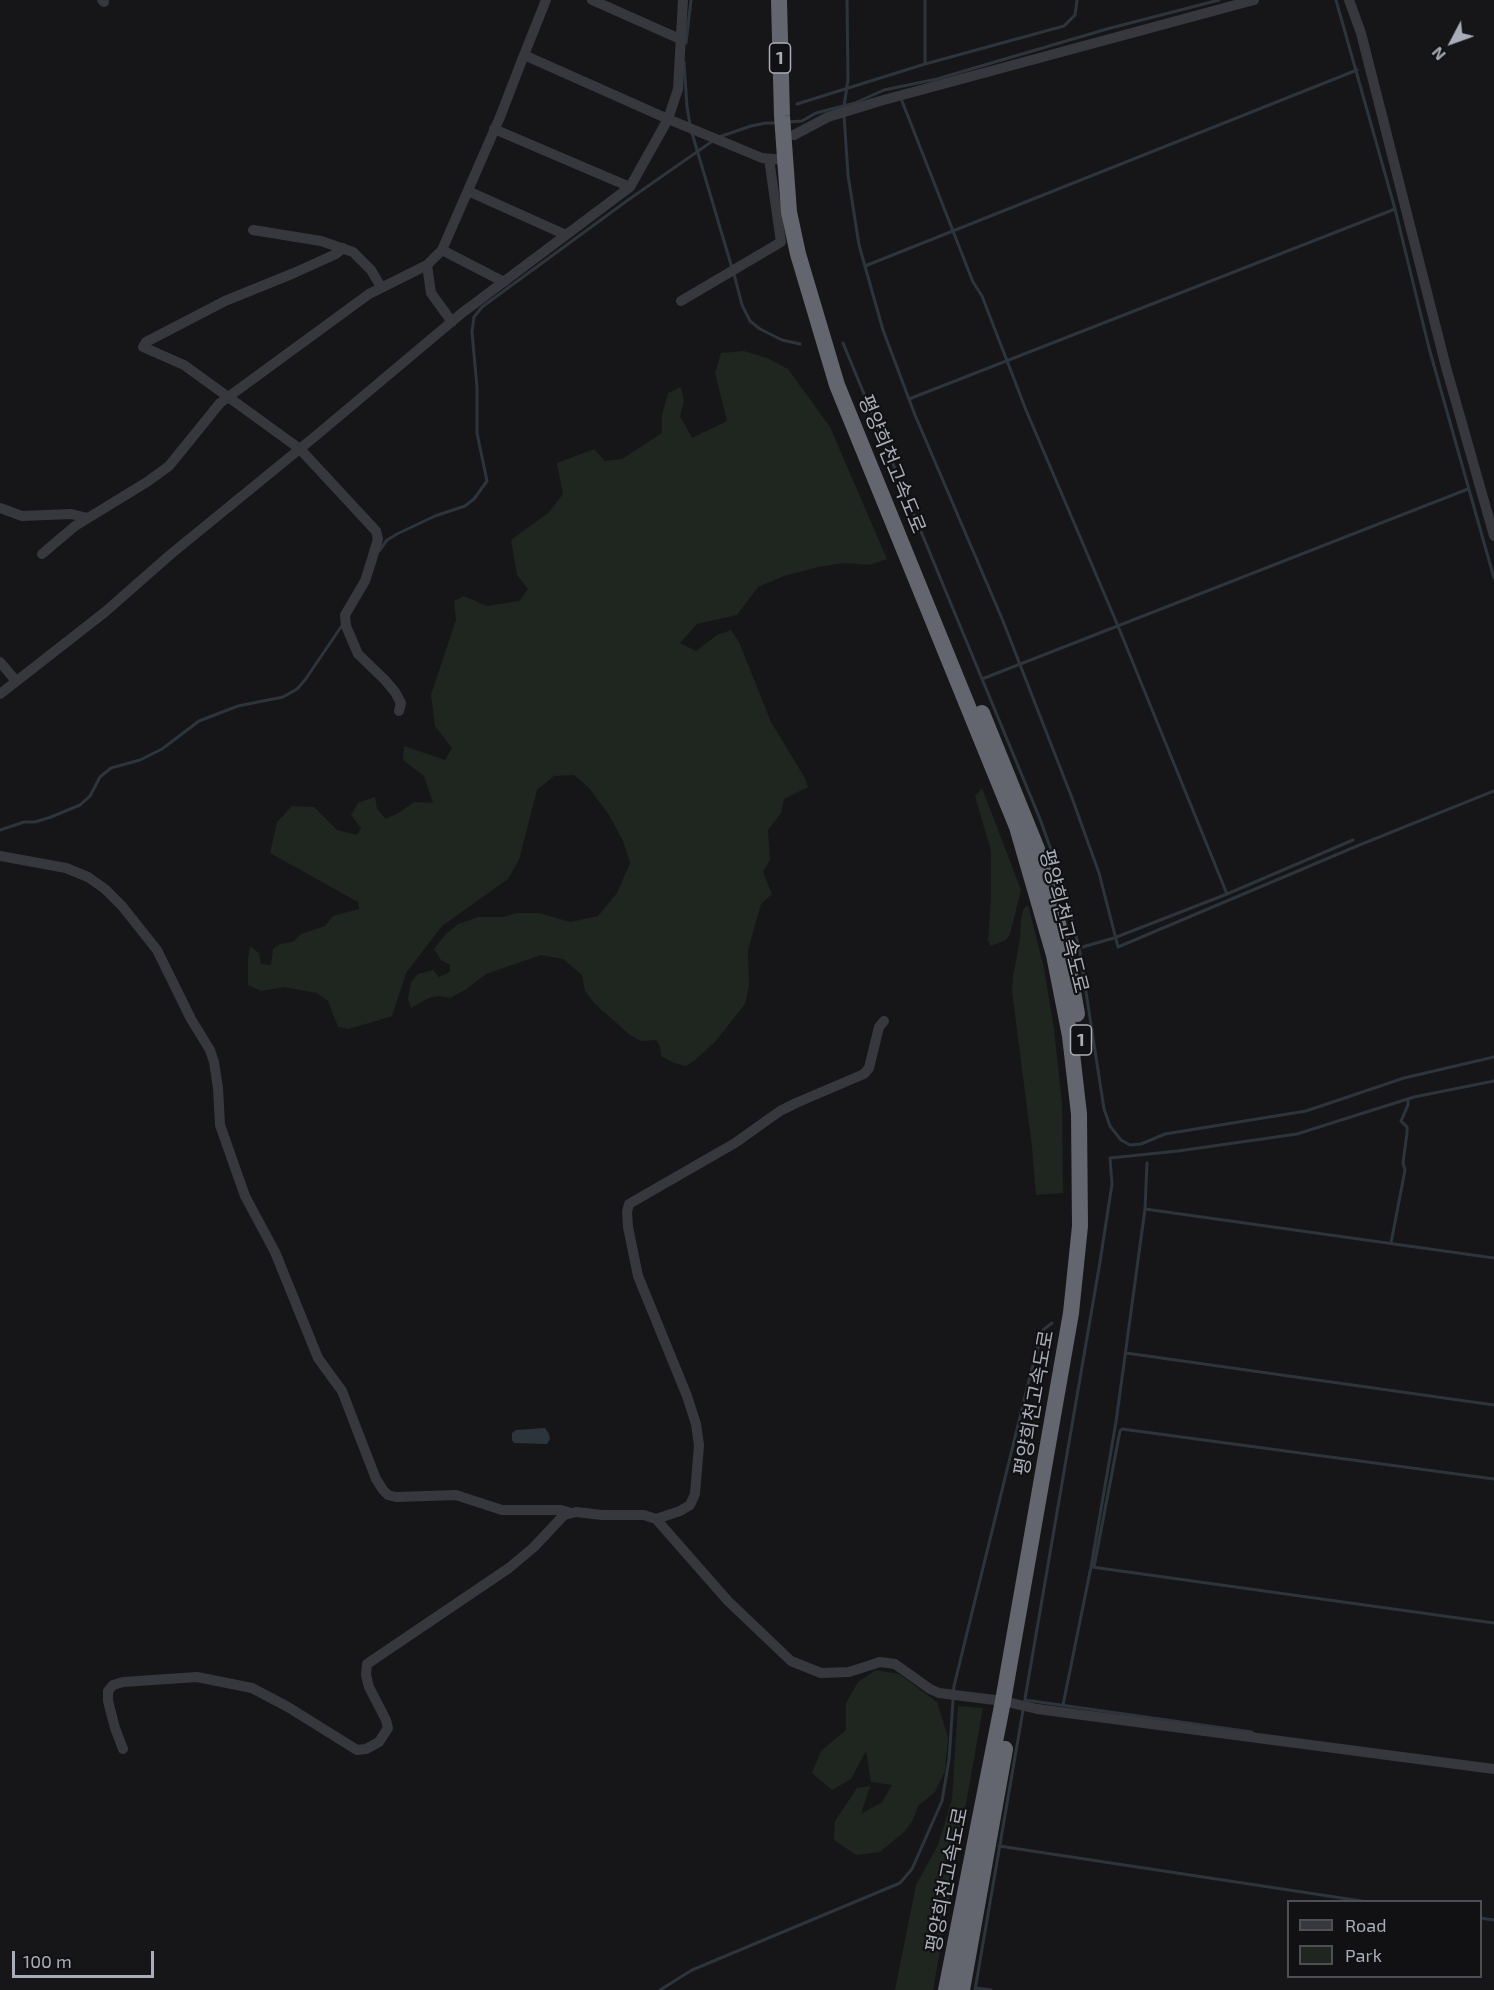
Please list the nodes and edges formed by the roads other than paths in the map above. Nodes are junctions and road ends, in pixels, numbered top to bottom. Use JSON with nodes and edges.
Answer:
{"nodes":[{"id":1,"x":546,"y":0,"type":"edge"},
{"id":2,"x":592,"y":0,"type":"edge"},
{"id":3,"x":683,"y":0,"type":"edge"},
{"id":4,"x":779,"y":0,"type":"edge"},
{"id":5,"x":790,"y":0,"type":"edge"},
{"id":6,"x":1254,"y":0,"type":"edge"},
{"id":7,"x":1348,"y":0,"type":"edge"},
{"id":8,"x":680,"y":39,"type":"junction"},
{"id":9,"x":524,"y":55,"type":"junction"},
{"id":10,"x":668,"y":119,"type":"junction"},
{"id":11,"x":789,"y":125,"type":"junction"},
{"id":12,"x":494,"y":129,"type":"junction"},
{"id":13,"x":777,"y":159,"type":"junction"},
{"id":14,"x":630,"y":187,"type":"junction"},
{"id":15,"x":468,"y":191,"type":"junction"},
{"id":16,"x":253,"y":230,"type":"dead end"},
{"id":17,"x":566,"y":235,"type":"junction"},
{"id":18,"x":343,"y":248,"type":"junction"},
{"id":19,"x":442,"y":250,"type":"junction"},
{"id":20,"x":427,"y":265,"type":"junction"},
{"id":21,"x":504,"y":282,"type":"junction"},
{"id":22,"x":381,"y":287,"type":"junction"},
{"id":23,"x":681,"y":301,"type":"dead end"},
{"id":24,"x":452,"y":322,"type":"junction"},
{"id":25,"x":230,"y":397,"type":"junction"},
{"id":26,"x":300,"y":449,"type":"junction"},
{"id":27,"x":0,"y":508,"type":"edge"},
{"id":28,"x":88,"y":518,"type":"junction"},
{"id":29,"x":1494,"y":536,"type":"edge"},
{"id":30,"x":42,"y":554,"type":"dead end"},
{"id":31,"x":0,"y":662,"type":"edge"},
{"id":32,"x":16,"y":681,"type":"junction"},
{"id":33,"x":0,"y":693,"type":"edge"},
{"id":34,"x":399,"y":711,"type":"dead end"},
{"id":35,"x":0,"y":856,"type":"edge"},
{"id":36,"x":884,"y":1021,"type":"dead end"},
{"id":37,"x":568,"y":1512,"type":"junction"},
{"id":38,"x":656,"y":1520,"type":"junction"},
{"id":39,"x":1008,"y":1702,"type":"junction"},
{"id":40,"x":123,"y":1749,"type":"dead end"},
{"id":41,"x":1494,"y":1769,"type":"edge"},
{"id":42,"x":946,"y":1990,"type":"edge"},
{"id":43,"x":963,"y":1990,"type":"edge"}],
"edges":[{"from":1,"to":9,"type":"street"},
{"from":2,"to":8,"type":"street"},
{"from":3,"to":8,"type":"street"},
{"from":4,"to":11,"type":"highway","name":"평양희천고속도로","number":"1"},
{"from":5,"to":11,"type":"highway","name":"평양희천고속도로","number":"1"},
{"from":6,"to":11,"type":"street"},
{"from":7,"to":29,"type":"street"},
{"from":8,"to":10,"type":"street"},
{"from":9,"to":10,"type":"street"},
{"from":9,"to":12,"type":"street"},
{"from":10,"to":13,"type":"street"},
{"from":10,"to":14,"type":"street"},
{"from":11,"to":13,"type":"highway","name":"평양희천고속도로","number":"1"},
{"from":11,"to":39,"type":"highway","name":"평양희천고속도로","number":"1"},
{"from":12,"to":14,"type":"street"},
{"from":12,"to":15,"type":"street"},
{"from":13,"to":23,"type":"street"},
{"from":13,"to":39,"type":"highway","name":"평양희천고속도로","number":"1"},
{"from":14,"to":17,"type":"street"},
{"from":15,"to":17,"type":"street"},
{"from":15,"to":19,"type":"street"},
{"from":16,"to":18,"type":"street"},
{"from":17,"to":21,"type":"street"},
{"from":18,"to":22,"type":"street"},
{"from":18,"to":25,"type":"street"},
{"from":19,"to":20,"type":"street"},
{"from":19,"to":21,"type":"street"},
{"from":20,"to":22,"type":"street"},
{"from":20,"to":24,"type":"street"},
{"from":21,"to":24,"type":"street"},
{"from":22,"to":25,"type":"street"},
{"from":24,"to":26,"type":"street"},
{"from":25,"to":26,"type":"street"},
{"from":25,"to":28,"type":"street"},
{"from":26,"to":32,"type":"street"},
{"from":26,"to":34,"type":"street"},
{"from":27,"to":28,"type":"street"},
{"from":28,"to":30,"type":"street"},
{"from":31,"to":32,"type":"street"},
{"from":32,"to":33,"type":"street"},
{"from":35,"to":37,"type":"street"},
{"from":36,"to":38,"type":"street"},
{"from":37,"to":38,"type":"street"},
{"from":37,"to":40,"type":"street"},
{"from":38,"to":39,"type":"street"},
{"from":39,"to":41,"type":"street"},
{"from":39,"to":42,"type":"highway","name":"평양희천고속도로","number":"1"},
{"from":39,"to":43,"type":"highway","name":"평양희천고속도로","number":"1"}]}
